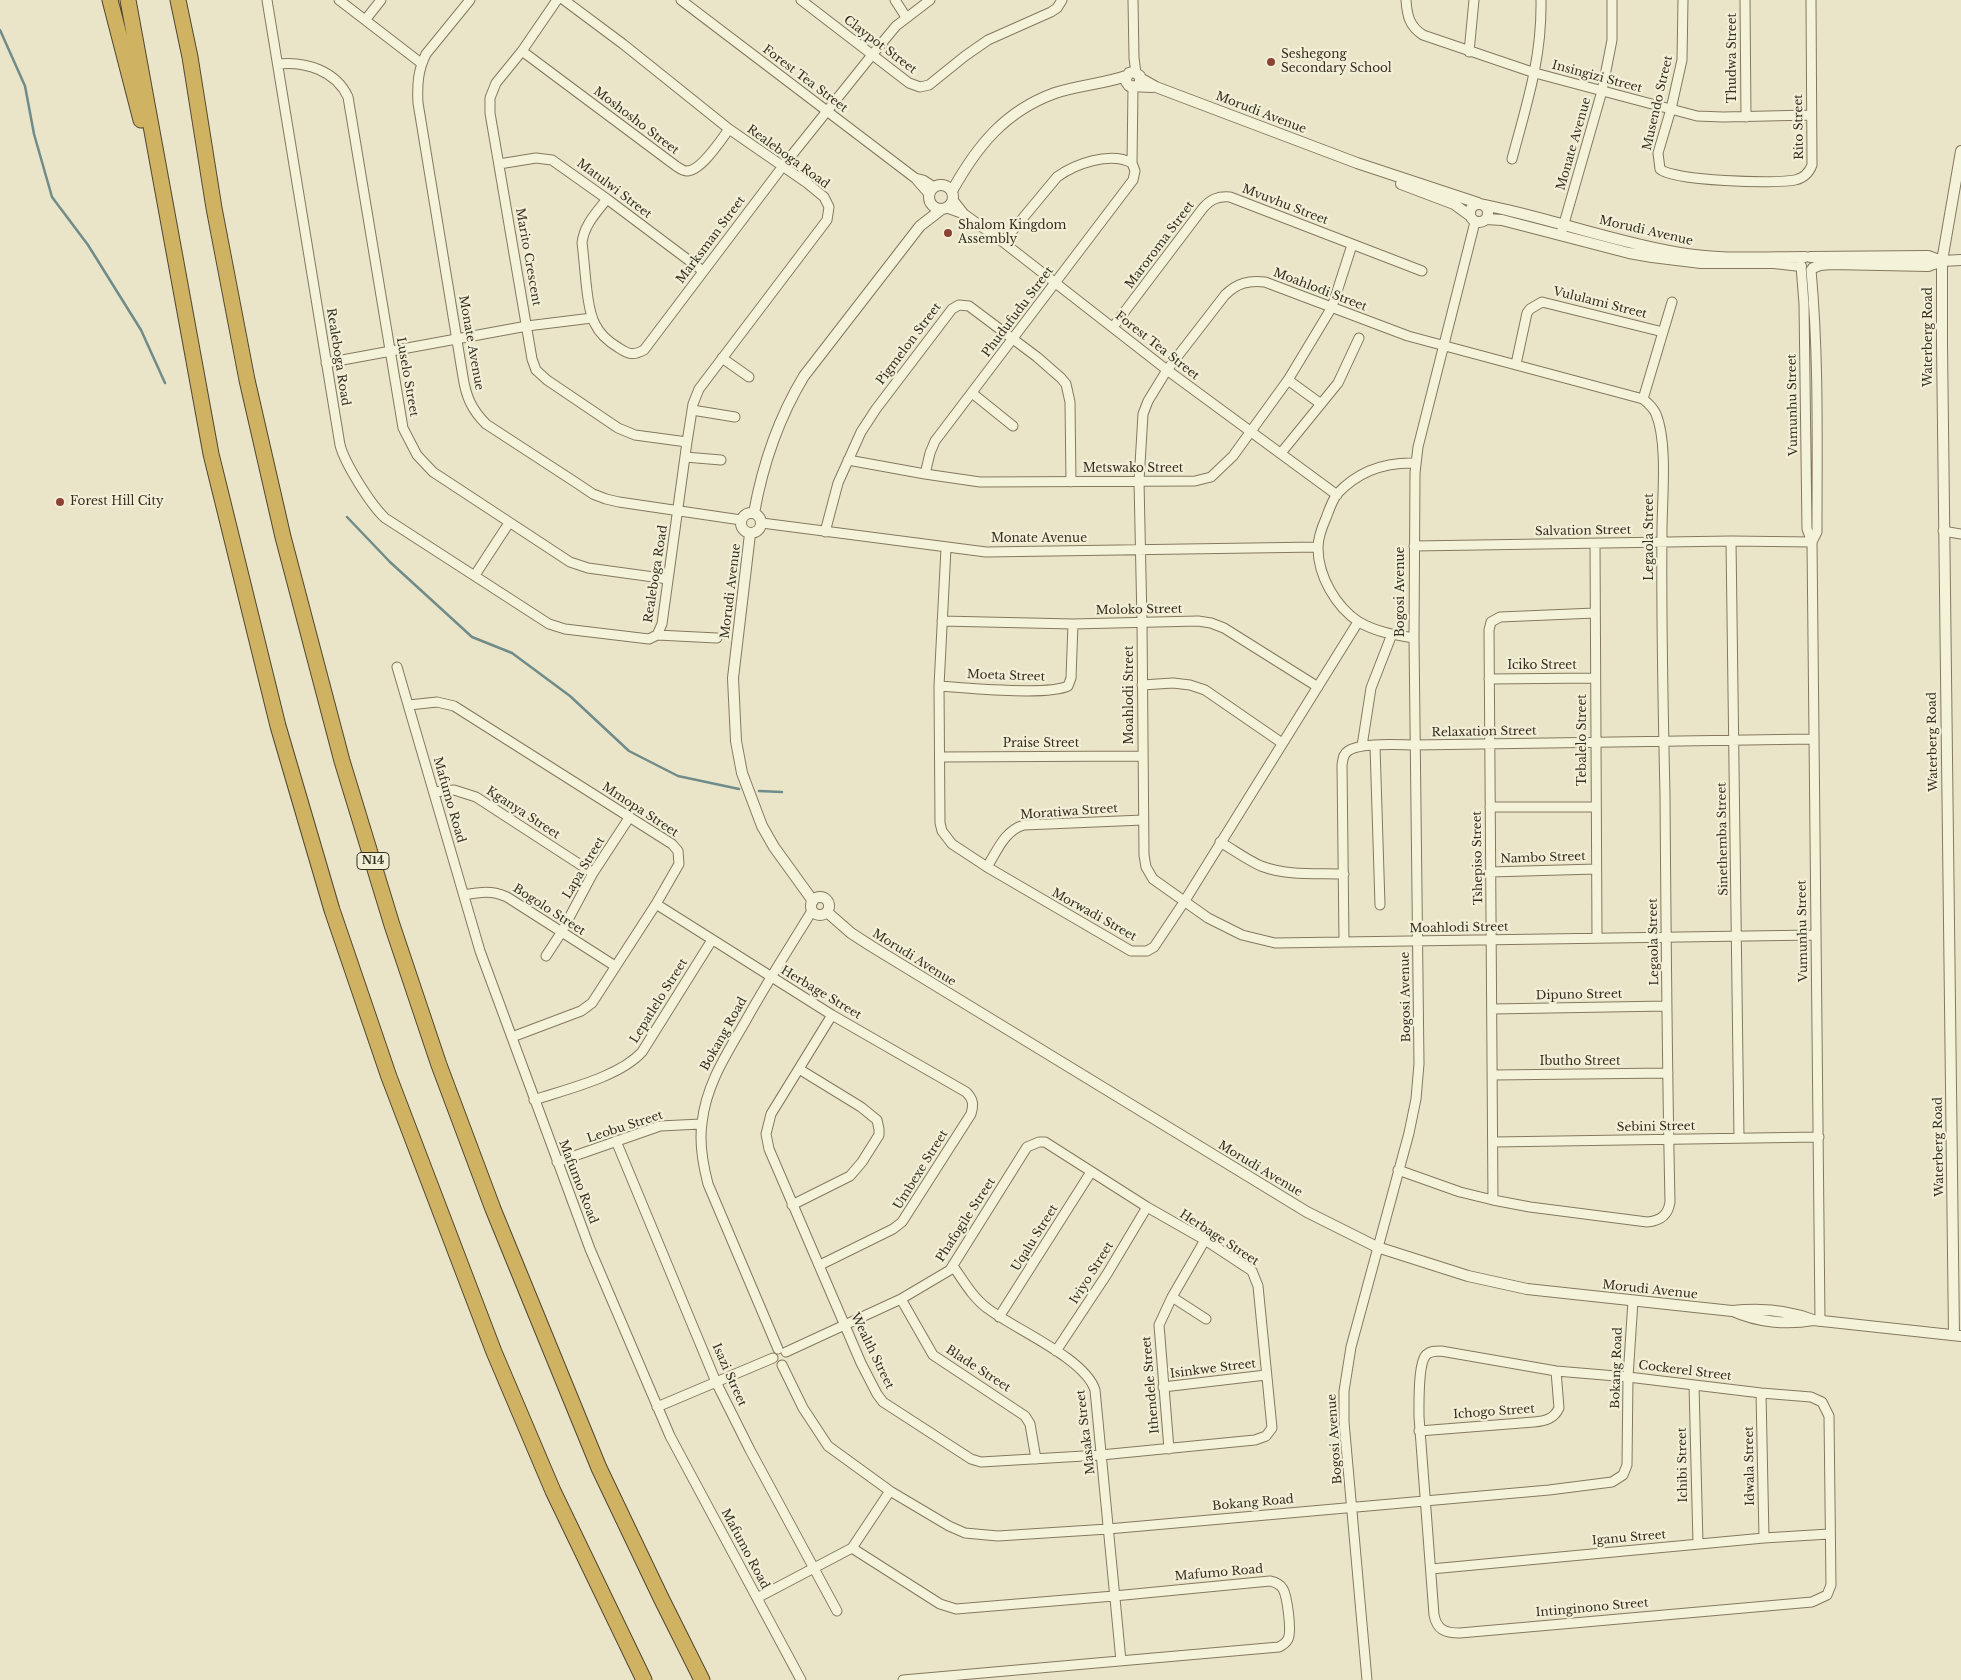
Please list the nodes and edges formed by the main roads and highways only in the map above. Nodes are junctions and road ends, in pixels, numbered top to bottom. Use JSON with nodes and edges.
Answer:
{"nodes":[{"id":1,"x":110,"y":0,"type":"edge"},
{"id":2,"x":128,"y":0,"type":"edge"},
{"id":3,"x":178,"y":0,"type":"edge"},
{"id":4,"x":188,"y":0,"type":"edge"},
{"id":5,"x":190,"y":57,"type":"junction"},
{"id":6,"x":168,"y":221,"type":"junction"},
{"id":7,"x":644,"y":1680,"type":"edge"},
{"id":8,"x":702,"y":1680,"type":"edge"}],
"edges":[{"from":1,"to":6,"type":"highway"},
{"from":2,"to":6,"type":"highway"},
{"from":3,"to":5,"type":"highway","number":"N14"},
{"from":4,"to":5,"type":"highway"},
{"from":5,"to":8,"type":"highway","number":"N14"},
{"from":6,"to":7,"type":"highway"}]}
